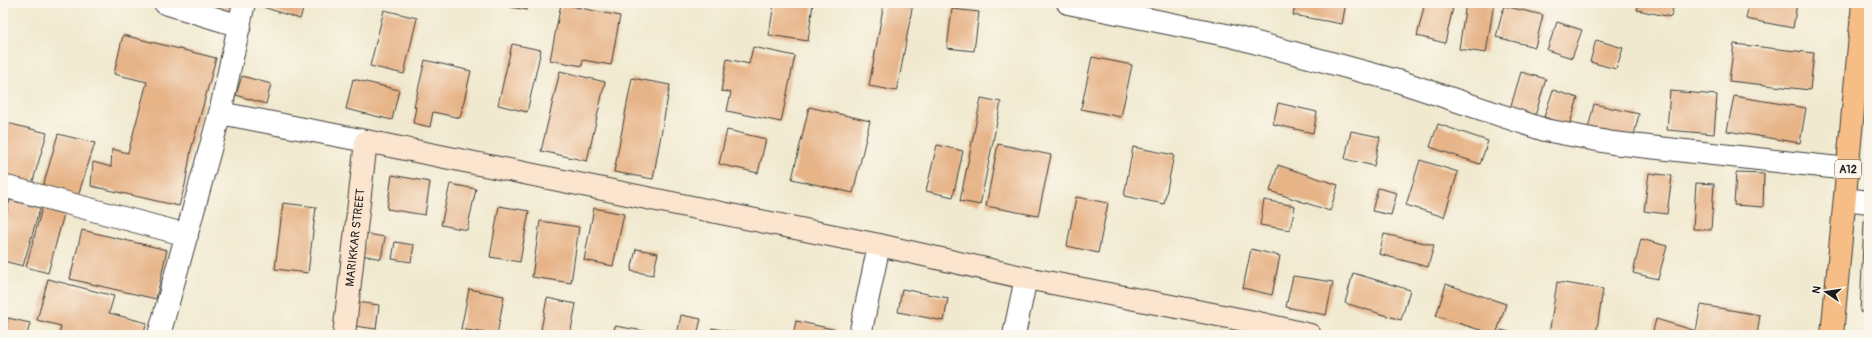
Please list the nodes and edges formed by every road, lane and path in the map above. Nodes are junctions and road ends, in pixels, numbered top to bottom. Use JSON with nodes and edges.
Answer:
{"nodes":[{"id":1,"x":166,"y":3,"type":"edge"},
{"id":2,"x":244,"y":3,"type":"edge"},
{"id":3,"x":1068,"y":3,"type":"edge"},
{"id":4,"x":1863,"y":3,"type":"edge"},
{"id":5,"x":240,"y":26,"type":"junction"},
{"id":6,"x":220,"y":113,"type":"junction"},
{"id":7,"x":366,"y":141,"type":"junction"},
{"id":8,"x":1848,"y":169,"type":"junction"},
{"id":9,"x":3,"y":186,"type":"edge"},
{"id":10,"x":1845,"y":199,"type":"junction"},
{"id":11,"x":1869,"y":202,"type":"edge"},
{"id":12,"x":187,"y":235,"type":"junction"},
{"id":13,"x":879,"y":245,"type":"junction"},
{"id":14,"x":1026,"y":278,"type":"junction"},
{"id":15,"x":1253,"y":329,"type":"edge"},
{"id":16,"x":159,"y":335,"type":"edge"},
{"id":17,"x":344,"y":335,"type":"edge"},
{"id":18,"x":860,"y":335,"type":"edge"},
{"id":19,"x":1014,"y":335,"type":"edge"},
{"id":20,"x":1310,"y":335,"type":"edge"},
{"id":21,"x":1832,"y":335,"type":"edge"}],
"edges":[{"from":1,"to":5,"type":"street"},
{"from":2,"to":5,"type":"street"},
{"from":3,"to":8,"type":"street"},
{"from":4,"to":8,"type":"highway","number":"A12"},
{"from":5,"to":6,"type":"street"},
{"from":6,"to":7,"type":"street"},
{"from":6,"to":12,"type":"street"},
{"from":7,"to":13,"type":"street"},
{"from":7,"to":17,"type":"street","name":"MARIKKAR STREET"},
{"from":8,"to":10,"type":"highway","number":"A12"},
{"from":9,"to":12,"type":"street"},
{"from":10,"to":11,"type":"street"},
{"from":10,"to":21,"type":"highway","number":"A12"},
{"from":12,"to":16,"type":"street"},
{"from":13,"to":14,"type":"street"},
{"from":13,"to":18,"type":"street"},
{"from":14,"to":15,"type":"street"},
{"from":14,"to":19,"type":"street"},
{"from":15,"to":20,"type":"street"}]}
